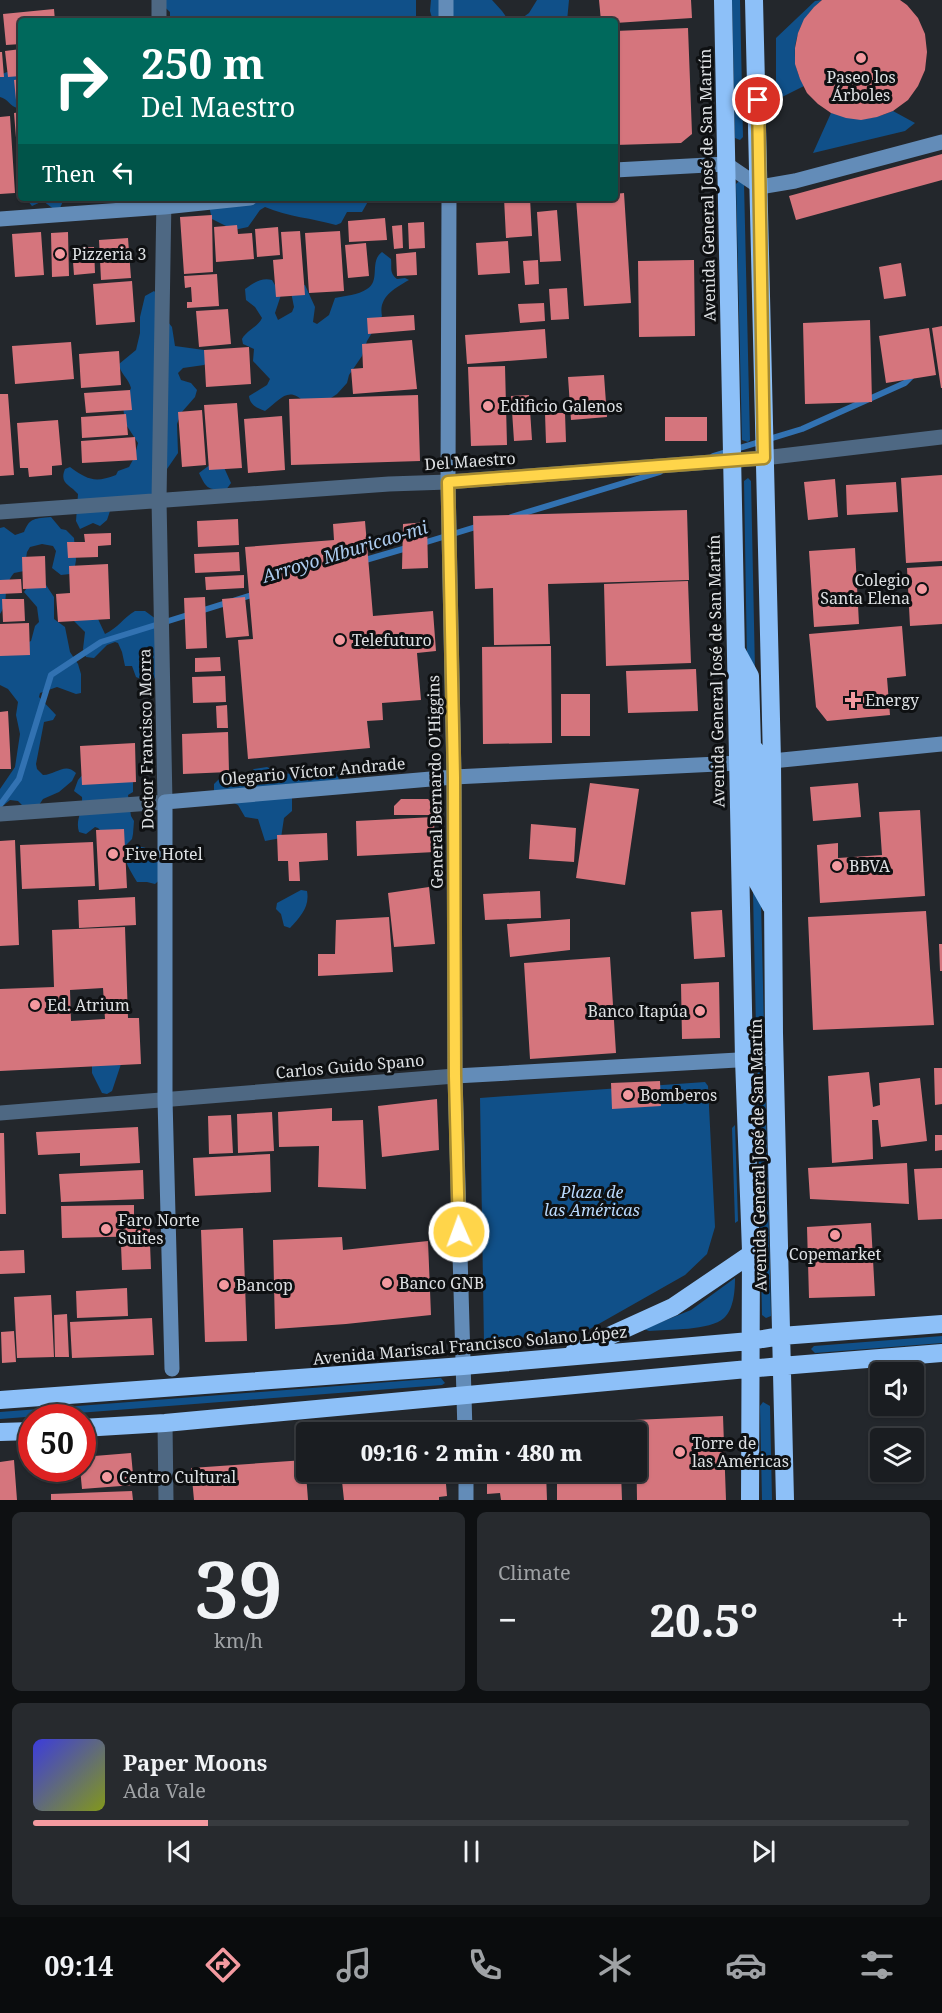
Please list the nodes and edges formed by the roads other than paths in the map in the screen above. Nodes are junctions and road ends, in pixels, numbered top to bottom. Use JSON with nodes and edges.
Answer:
{"nodes":[{"id":1,"x":159,"y":0,"type":"edge"},
{"id":2,"x":446,"y":0,"type":"edge"},
{"id":3,"x":723,"y":0,"type":"edge"},
{"id":4,"x":754,"y":0,"type":"edge"},
{"id":5,"x":159,"y":18,"type":"edge"},
{"id":6,"x":447,"y":18,"type":"edge"},
{"id":7,"x":942,"y":142,"type":"edge"},
{"id":8,"x":726,"y":164,"type":"junction"},
{"id":9,"x":618,"y":170,"type":"edge"},
{"id":10,"x":760,"y":187,"type":"junction"},
{"id":11,"x":186,"y":201,"type":"edge"},
{"id":12,"x":448,"y":201,"type":"edge"},
{"id":13,"x":164,"y":202,"type":"edge"},
{"id":14,"x":0,"y":219,"type":"edge"},
{"id":15,"x":942,"y":437,"type":"edge"},
{"id":16,"x":764,"y":458,"type":"junction"},
{"id":17,"x":731,"y":460,"type":"junction"},
{"id":18,"x":448,"y":482,"type":"junction"},
{"id":19,"x":159,"y":500,"type":"junction"},
{"id":20,"x":0,"y":512,"type":"edge"},
{"id":21,"x":735,"y":648,"type":"junction"},
{"id":22,"x":942,"y":744,"type":"edge"},
{"id":23,"x":772,"y":761,"type":"junction"},
{"id":24,"x":738,"y":763,"type":"junction"},
{"id":25,"x":454,"y":777,"type":"junction"},
{"id":26,"x":165,"y":802,"type":"junction"},
{"id":27,"x":0,"y":814,"type":"edge"},
{"id":28,"x":774,"y":910,"type":"junction"},
{"id":29,"x":774,"y":1058,"type":"junction"},
{"id":30,"x":744,"y":1059,"type":"junction"},
{"id":31,"x":455,"y":1076,"type":"junction"},
{"id":32,"x":165,"y":1099,"type":"junction"},
{"id":33,"x":0,"y":1113,"type":"edge"},
{"id":34,"x":751,"y":1254,"type":"junction"},
{"id":35,"x":942,"y":1324,"type":"edge"},
{"id":36,"x":782,"y":1336,"type":"junction"},
{"id":37,"x":750,"y":1341,"type":"junction"},
{"id":38,"x":942,"y":1353,"type":"edge"},
{"id":39,"x":562,"y":1358,"type":"junction"},
{"id":40,"x":463,"y":1366,"type":"junction"},
{"id":41,"x":781,"y":1366,"type":"junction"},
{"id":42,"x":750,"y":1369,"type":"junction"},
{"id":43,"x":172,"y":1378,"type":"junction"},
{"id":44,"x":464,"y":1395,"type":"junction"},
{"id":45,"x":0,"y":1401,"type":"edge"},
{"id":46,"x":465,"y":1422,"type":"edge"},
{"id":47,"x":165,"y":1423,"type":"junction"},
{"id":48,"x":96,"y":1427,"type":"edge"},
{"id":49,"x":18,"y":1431,"type":"edge"},
{"id":50,"x":0,"y":1432,"type":"edge"},
{"id":51,"x":466,"y":1482,"type":"edge"},
{"id":52,"x":166,"y":1500,"type":"edge"},
{"id":53,"x":466,"y":1500,"type":"edge"},
{"id":54,"x":750,"y":1500,"type":"edge"},
{"id":55,"x":785,"y":1500,"type":"edge"}],
"edges":[{"from":1,"to":5,"type":"street"},
{"from":2,"to":6,"type":"street"},
{"from":3,"to":8,"type":"highway","name":"Avenida General José de San Martín"},
{"from":4,"to":10,"type":"highway","name":"Avenida General José de San Martín"},
{"from":7,"to":10,"type":"street"},
{"from":8,"to":9,"type":"street"},
{"from":8,"to":10,"type":"street"},
{"from":8,"to":17,"type":"highway","name":"Avenida General José de San Martín"},
{"from":10,"to":16,"type":"highway","name":"Avenida General José de San Martín"},
{"from":11,"to":13,"type":"street"},
{"from":12,"to":18,"type":"street","name":"General Bernardo O'Higgins"},
{"from":13,"to":14,"type":"street"},
{"from":13,"to":19,"type":"street","name":"Doctor Francisco Morra"},
{"from":15,"to":16,"type":"street","name":"Del Maestro"},
{"from":16,"to":17,"type":"street","name":"Del Maestro"},
{"from":16,"to":23,"type":"highway","name":"Avenida General José de San Martín"},
{"from":17,"to":18,"type":"street","name":"Del Maestro"},
{"from":17,"to":21,"type":"highway","name":"Avenida General José de San Martín"},
{"from":18,"to":19,"type":"street","name":"Del Maestro"},
{"from":18,"to":25,"type":"street","name":"General Bernardo O'Higgins"},
{"from":19,"to":20,"type":"street","name":"Del Maestro"},
{"from":19,"to":26,"type":"street","name":"Doctor Francisco Morra"},
{"from":21,"to":23,"type":"highway"},
{"from":21,"to":24,"type":"highway","name":"Avenida General José de San Martín"},
{"from":22,"to":23,"type":"street"},
{"from":23,"to":28,"type":"highway","name":"Avenida General José de San Martín"},
{"from":24,"to":25,"type":"street","name":"Olegario Víctor Andrade"},
{"from":24,"to":28,"type":"highway"},
{"from":24,"to":30,"type":"highway","name":"Avenida General José de San Martín"},
{"from":25,"to":26,"type":"street","name":"Olegario Víctor Andrade"},
{"from":25,"to":31,"type":"street","name":"General Bernardo O'Higgins"},
{"from":26,"to":27,"type":"street","name":"Olegario Víctor Andrade"},
{"from":26,"to":32,"type":"street","name":"Doctor Francisco Morra"},
{"from":28,"to":29,"type":"highway","name":"Avenida General José de San Martín"},
{"from":29,"to":30,"type":"street","name":"Carlos Guido Spano"},
{"from":29,"to":36,"type":"highway","name":"Avenida General José de San Martín"},
{"from":30,"to":31,"type":"street","name":"Carlos Guido Spano"},
{"from":30,"to":34,"type":"highway","name":"Avenida General José de San Martín"},
{"from":31,"to":32,"type":"street","name":"Carlos Guido Spano"},
{"from":31,"to":40,"type":"street","name":"General Bernardo O'Higgins"},
{"from":32,"to":33,"type":"street","name":"Carlos Guido Spano"},
{"from":32,"to":43,"type":"street","name":"Doctor Francisco Morra"},
{"from":34,"to":37,"type":"highway","name":"Avenida General José de San Martín"},
{"from":34,"to":39,"type":"highway"},
{"from":35,"to":36,"type":"highway","name":"Avenida Mariscal Francisco Solano López"},
{"from":36,"to":37,"type":"highway","name":"Avenida Mariscal Francisco Solano López"},
{"from":36,"to":41,"type":"highway","name":"Avenida General José de San Martín"},
{"from":37,"to":39,"type":"highway","name":"Avenida Mariscal Francisco Solano López"},
{"from":37,"to":42,"type":"highway","name":"Avenida General José de San Martín"},
{"from":38,"to":41,"type":"highway"},
{"from":39,"to":40,"type":"highway","name":"Avenida Mariscal Francisco Solano López"},
{"from":40,"to":43,"type":"highway","name":"Avenida Mariscal Francisco Solano López"},
{"from":40,"to":44,"type":"street","name":"General Bernardo O'Higgins"},
{"from":41,"to":42,"type":"highway"},
{"from":41,"to":55,"type":"highway","name":"Avenida General José de San Martín"},
{"from":42,"to":44,"type":"highway"},
{"from":42,"to":54,"type":"highway","name":"Avenida General José de San Martín"},
{"from":43,"to":45,"type":"highway","name":"Avenida Mariscal Francisco Solano López"},
{"from":44,"to":46,"type":"street","name":"General Bernardo O'Higgins"},
{"from":44,"to":47,"type":"highway"},
{"from":47,"to":48,"type":"highway"},
{"from":47,"to":52,"type":"street"},
{"from":49,"to":50,"type":"highway"},
{"from":51,"to":53,"type":"street"}]}
